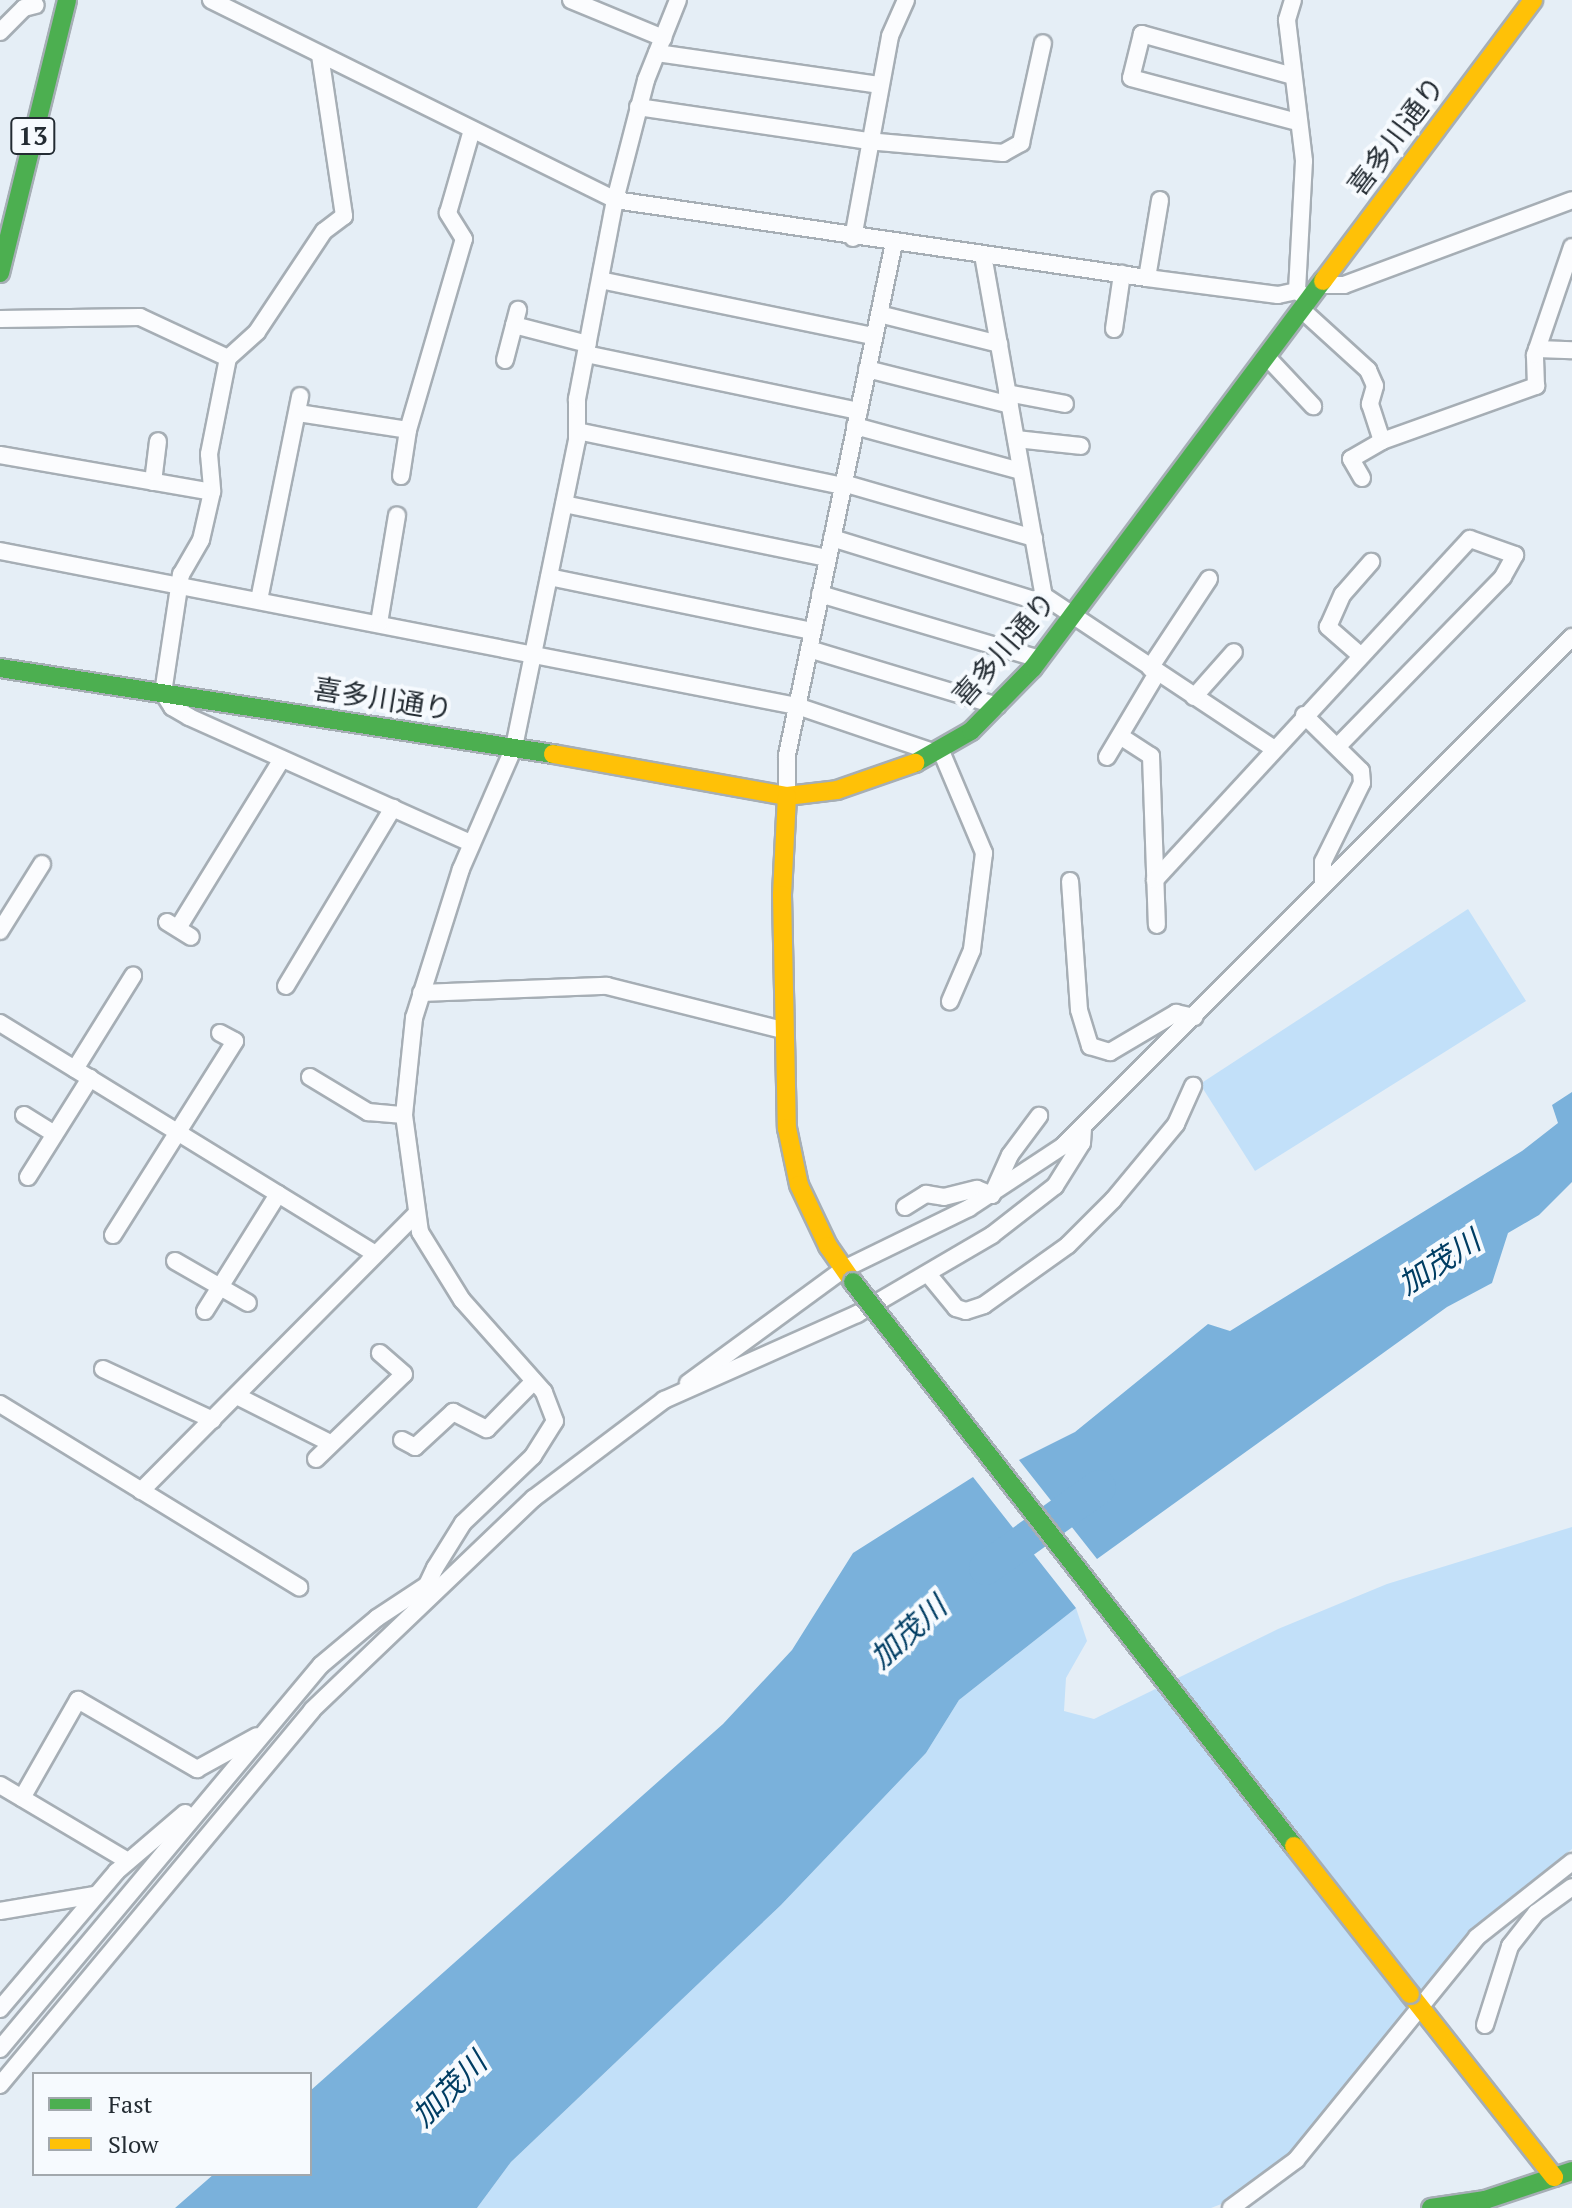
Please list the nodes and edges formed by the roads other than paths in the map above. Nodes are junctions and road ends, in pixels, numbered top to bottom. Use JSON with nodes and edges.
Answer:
{"nodes":[{"id":1,"x":67,"y":0,"type":"edge"},
{"id":2,"x":211,"y":0,"type":"edge"},
{"id":3,"x":571,"y":0,"type":"edge"},
{"id":4,"x":678,"y":0,"type":"edge"},
{"id":5,"x":906,"y":0,"type":"edge"},
{"id":6,"x":1293,"y":0,"type":"edge"},
{"id":7,"x":1533,"y":0,"type":"edge"},
{"id":8,"x":229,"y":4,"type":"edge"},
{"id":9,"x":36,"y":5,"type":"dead end"},
{"id":10,"x":0,"y":32,"type":"edge"},
{"id":11,"x":1043,"y":43,"type":"dead end"},
{"id":12,"x":660,"y":45,"type":"junction"},
{"id":13,"x":320,"y":55,"type":"junction"},
{"id":14,"x":1293,"y":76,"type":"junction"},
{"id":15,"x":879,"y":85,"type":"junction"},
{"id":16,"x":638,"y":107,"type":"junction"},
{"id":17,"x":1297,"y":122,"type":"junction"},
{"id":18,"x":472,"y":130,"type":"junction"},
{"id":19,"x":867,"y":141,"type":"junction"},
{"id":20,"x":615,"y":200,"type":"junction"},
{"id":21,"x":1160,"y":200,"type":"dead end"},
{"id":22,"x":1572,"y":200,"type":"edge"},
{"id":23,"x":853,"y":238,"type":"junction"},
{"id":24,"x":894,"y":243,"type":"junction"},
{"id":25,"x":1572,"y":247,"type":"edge"},
{"id":26,"x":983,"y":255,"type":"junction"},
{"id":27,"x":0,"y":273,"type":"edge"},
{"id":28,"x":1122,"y":274,"type":"junction"},
{"id":29,"x":1147,"y":278,"type":"junction"},
{"id":30,"x":600,"y":280,"type":"junction"},
{"id":31,"x":1306,"y":296,"type":"junction"},
{"id":32,"x":879,"y":314,"type":"junction"},
{"id":33,"x":0,"y":319,"type":"edge"},
{"id":34,"x":1114,"y":329,"type":"dead end"},
{"id":35,"x":874,"y":336,"type":"junction"},
{"id":36,"x":999,"y":344,"type":"junction"},
{"id":37,"x":587,"y":349,"type":"junction"},
{"id":38,"x":1537,"y":349,"type":"junction"},
{"id":39,"x":1572,"y":350,"type":"edge"},
{"id":40,"x":1266,"y":356,"type":"junction"},
{"id":41,"x":228,"y":358,"type":"junction"},
{"id":42,"x":505,"y":360,"type":"dead end"},
{"id":43,"x":867,"y":369,"type":"junction"},
{"id":44,"x":1008,"y":399,"type":"junction"},
{"id":45,"x":1065,"y":404,"type":"dead end"},
{"id":46,"x":1313,"y":406,"type":"dead end"},
{"id":47,"x":857,"y":418,"type":"junction"},
{"id":48,"x":408,"y":430,"type":"junction"},
{"id":49,"x":577,"y":431,"type":"junction"},
{"id":50,"x":1016,"y":439,"type":"junction"},
{"id":51,"x":158,"y":441,"type":"dead end"},
{"id":52,"x":1382,"y":441,"type":"junction"},
{"id":53,"x":1081,"y":446,"type":"dead end"},
{"id":54,"x":0,"y":455,"type":"edge"},
{"id":55,"x":1021,"y":471,"type":"junction"},
{"id":56,"x":401,"y":476,"type":"dead end"},
{"id":57,"x":1362,"y":478,"type":"dead end"},
{"id":58,"x":153,"y":482,"type":"junction"},
{"id":59,"x":843,"y":484,"type":"junction"},
{"id":60,"x":212,"y":492,"type":"junction"},
{"id":61,"x":564,"y":504,"type":"junction"},
{"id":62,"x":397,"y":515,"type":"dead end"},
{"id":63,"x":832,"y":538,"type":"junction"},
{"id":64,"x":1034,"y":538,"type":"junction"},
{"id":65,"x":0,"y":551,"type":"edge"},
{"id":66,"x":828,"y":558,"type":"junction"},
{"id":67,"x":1371,"y":562,"type":"dead end"},
{"id":68,"x":549,"y":577,"type":"junction"},
{"id":69,"x":1209,"y":579,"type":"dead end"},
{"id":70,"x":178,"y":585,"type":"junction"},
{"id":71,"x":820,"y":594,"type":"junction"},
{"id":72,"x":1044,"y":596,"type":"junction"},
{"id":73,"x":259,"y":600,"type":"junction"},
{"id":74,"x":1070,"y":617,"type":"junction"},
{"id":75,"x":379,"y":623,"type":"junction"},
{"id":76,"x":813,"y":631,"type":"junction"},
{"id":77,"x":1572,"y":637,"type":"edge"},
{"id":78,"x":809,"y":649,"type":"junction"},
{"id":79,"x":1234,"y":652,"type":"dead end"},
{"id":80,"x":533,"y":653,"type":"junction"},
{"id":81,"x":1360,"y":655,"type":"junction"},
{"id":82,"x":1040,"y":659,"type":"junction"},
{"id":83,"x":0,"y":668,"type":"edge"},
{"id":84,"x":1154,"y":671,"type":"junction"},
{"id":85,"x":163,"y":693,"type":"junction"},
{"id":86,"x":1194,"y":697,"type":"junction"},
{"id":87,"x":797,"y":706,"type":"junction"},
{"id":88,"x":998,"y":706,"type":"junction"},
{"id":89,"x":1304,"y":715,"type":"junction"},
{"id":90,"x":1120,"y":736,"type":"junction"},
{"id":91,"x":1339,"y":745,"type":"junction"},
{"id":92,"x":514,"y":747,"type":"junction"},
{"id":93,"x":1274,"y":749,"type":"junction"},
{"id":94,"x":939,"y":752,"type":"junction"},
{"id":95,"x":1107,"y":757,"type":"dead end"},
{"id":96,"x":282,"y":759,"type":"junction"},
{"id":97,"x":787,"y":796,"type":"junction"},
{"id":98,"x":393,"y":808,"type":"junction"},
{"id":99,"x":471,"y":843,"type":"junction"},
{"id":100,"x":42,"y":864,"type":"dead end"},
{"id":101,"x":1155,"y":880,"type":"junction"},
{"id":102,"x":1070,"y":881,"type":"dead end"},
{"id":103,"x":1323,"y":883,"type":"junction"},
{"id":104,"x":1157,"y":925,"type":"dead end"},
{"id":105,"x":179,"y":929,"type":"dead end"},
{"id":106,"x":0,"y":931,"type":"edge"},
{"id":107,"x":133,"y":976,"type":"dead end"},
{"id":108,"x":286,"y":986,"type":"dead end"},
{"id":109,"x":421,"y":993,"type":"junction"},
{"id":110,"x":950,"y":1001,"type":"dead end"},
{"id":111,"x":1195,"y":1017,"type":"junction"},
{"id":112,"x":0,"y":1023,"type":"edge"},
{"id":113,"x":782,"y":1030,"type":"junction"},
{"id":114,"x":220,"y":1033,"type":"dead end"},
{"id":115,"x":75,"y":1069,"type":"junction"},
{"id":116,"x":310,"y":1077,"type":"dead end"},
{"id":117,"x":90,"y":1078,"type":"junction"},
{"id":118,"x":1193,"y":1086,"type":"dead end"},
{"id":119,"x":24,"y":1115,"type":"dead end"},
{"id":120,"x":404,"y":1115,"type":"junction"},
{"id":121,"x":1039,"y":1116,"type":"dead end"},
{"id":122,"x":1083,"y":1127,"type":"junction"},
{"id":123,"x":178,"y":1132,"type":"junction"},
{"id":124,"x":55,"y":1134,"type":"junction"},
{"id":125,"x":28,"y":1177,"type":"dead end"},
{"id":126,"x":278,"y":1194,"type":"junction"},
{"id":127,"x":992,"y":1195,"type":"junction"},
{"id":128,"x":905,"y":1207,"type":"dead end"},
{"id":129,"x":415,"y":1215,"type":"junction"},
{"id":130,"x":113,"y":1235,"type":"dead end"},
{"id":131,"x":374,"y":1253,"type":"junction"},
{"id":132,"x":175,"y":1261,"type":"dead end"},
{"id":133,"x":928,"y":1274,"type":"junction"},
{"id":134,"x":848,"y":1276,"type":"junction"},
{"id":135,"x":220,"y":1287,"type":"junction"},
{"id":136,"x":248,"y":1303,"type":"dead end"},
{"id":137,"x":205,"y":1311,"type":"dead end"},
{"id":138,"x":380,"y":1353,"type":"dead end"},
{"id":139,"x":103,"y":1369,"type":"dead end"},
{"id":140,"x":534,"y":1381,"type":"junction"},
{"id":141,"x":237,"y":1396,"type":"junction"},
{"id":142,"x":664,"y":1400,"type":"junction"},
{"id":143,"x":0,"y":1404,"type":"edge"},
{"id":144,"x":213,"y":1420,"type":"junction"},
{"id":145,"x":402,"y":1440,"type":"dead end"},
{"id":146,"x":330,"y":1443,"type":"junction"},
{"id":147,"x":316,"y":1459,"type":"dead end"},
{"id":148,"x":141,"y":1491,"type":"junction"},
{"id":149,"x":299,"y":1587,"type":"dead end"},
{"id":150,"x":430,"y":1588,"type":"junction"},
{"id":151,"x":259,"y":1735,"type":"junction"},
{"id":152,"x":0,"y":1785,"type":"edge"},
{"id":153,"x":22,"y":1798,"type":"junction"},
{"id":154,"x":198,"y":1807,"type":"junction"},
{"id":155,"x":128,"y":1861,"type":"junction"},
{"id":156,"x":1572,"y":1862,"type":"edge"},
{"id":157,"x":1572,"y":1887,"type":"edge"},
{"id":158,"x":95,"y":1895,"type":"junction"},
{"id":159,"x":0,"y":1911,"type":"edge"},
{"id":160,"x":0,"y":2009,"type":"edge"},
{"id":161,"x":1421,"y":2009,"type":"junction"},
{"id":162,"x":1485,"y":2025,"type":"dead end"},
{"id":163,"x":0,"y":2049,"type":"edge"},
{"id":164,"x":0,"y":2085,"type":"edge"},
{"id":165,"x":1563,"y":2174,"type":"edge"},
{"id":166,"x":1231,"y":2208,"type":"edge"},
{"id":167,"x":1431,"y":2208,"type":"edge"}],
"edges":[{"from":1,"to":27,"type":"street","number":"13"},
{"from":2,"to":8,"type":"street"},
{"from":3,"to":12,"type":"street"},
{"from":4,"to":12,"type":"street"},
{"from":5,"to":15,"type":"street"},
{"from":6,"to":14,"type":"street"},
{"from":7,"to":31,"type":"street","name":"喜多川通り"},
{"from":8,"to":13,"type":"street"},
{"from":9,"to":10,"type":"street"},
{"from":11,"to":19,"type":"street"},
{"from":12,"to":15,"type":"street"},
{"from":12,"to":16,"type":"street"},
{"from":13,"to":18,"type":"street"},
{"from":13,"to":41,"type":"street"},
{"from":14,"to":17,"type":"street"},
{"from":14,"to":17,"type":"street"},
{"from":15,"to":19,"type":"street"},
{"from":16,"to":19,"type":"street"},
{"from":16,"to":20,"type":"street"},
{"from":17,"to":31,"type":"street"},
{"from":18,"to":20,"type":"street"},
{"from":18,"to":48,"type":"street"},
{"from":19,"to":23,"type":"street"},
{"from":20,"to":23,"type":"street"},
{"from":20,"to":30,"type":"street"},
{"from":21,"to":29,"type":"street"},
{"from":22,"to":31,"type":"street"},
{"from":23,"to":24,"type":"street"},
{"from":24,"to":26,"type":"street"},
{"from":24,"to":32,"type":"street"},
{"from":25,"to":38,"type":"street"},
{"from":26,"to":28,"type":"street"},
{"from":26,"to":36,"type":"street"},
{"from":28,"to":29,"type":"street"},
{"from":28,"to":34,"type":"street"},
{"from":29,"to":31,"type":"street"},
{"from":30,"to":35,"type":"street"},
{"from":30,"to":37,"type":"street"},
{"from":31,"to":40,"type":"street","name":"喜多川通り"},
{"from":31,"to":52,"type":"street"},
{"from":32,"to":35,"type":"street"},
{"from":32,"to":36,"type":"street"},
{"from":33,"to":41,"type":"street"},
{"from":35,"to":43,"type":"street"},
{"from":36,"to":44,"type":"street"},
{"from":37,"to":42,"type":"street"},
{"from":37,"to":47,"type":"street"},
{"from":37,"to":49,"type":"street"},
{"from":38,"to":39,"type":"street"},
{"from":38,"to":52,"type":"street"},
{"from":40,"to":46,"type":"street"},
{"from":40,"to":74,"type":"street","name":"喜多川通り"},
{"from":41,"to":60,"type":"street"},
{"from":43,"to":44,"type":"street"},
{"from":43,"to":47,"type":"street"},
{"from":44,"to":45,"type":"street"},
{"from":44,"to":50,"type":"street"},
{"from":47,"to":55,"type":"street"},
{"from":47,"to":59,"type":"street"},
{"from":48,"to":56,"type":"street"},
{"from":48,"to":73,"type":"street"},
{"from":49,"to":59,"type":"street"},
{"from":49,"to":61,"type":"street"},
{"from":50,"to":53,"type":"street"},
{"from":50,"to":55,"type":"street"},
{"from":51,"to":58,"type":"street"},
{"from":52,"to":57,"type":"street"},
{"from":54,"to":58,"type":"street"},
{"from":55,"to":64,"type":"street"},
{"from":58,"to":60,"type":"street"},
{"from":59,"to":63,"type":"street"},
{"from":59,"to":64,"type":"street"},
{"from":60,"to":70,"type":"street"},
{"from":61,"to":66,"type":"street"},
{"from":61,"to":68,"type":"street"},
{"from":62,"to":75,"type":"street"},
{"from":63,"to":66,"type":"street"},
{"from":63,"to":72,"type":"street"},
{"from":64,"to":72,"type":"street"},
{"from":65,"to":70,"type":"street"},
{"from":66,"to":71,"type":"street"},
{"from":67,"to":81,"type":"street"},
{"from":68,"to":76,"type":"street"},
{"from":68,"to":80,"type":"street"},
{"from":69,"to":84,"type":"street"},
{"from":70,"to":73,"type":"street"},
{"from":70,"to":85,"type":"street"},
{"from":71,"to":76,"type":"street"},
{"from":71,"to":82,"type":"street"},
{"from":72,"to":74,"type":"street"},
{"from":73,"to":75,"type":"street"},
{"from":74,"to":82,"type":"street","name":"喜多川通り"},
{"from":74,"to":84,"type":"street"},
{"from":75,"to":80,"type":"street"},
{"from":76,"to":78,"type":"street"},
{"from":77,"to":103,"type":"street"},
{"from":78,"to":87,"type":"street"},
{"from":78,"to":88,"type":"street"},
{"from":79,"to":86,"type":"street"},
{"from":80,"to":87,"type":"street"},
{"from":80,"to":92,"type":"street"},
{"from":81,"to":89,"type":"street"},
{"from":81,"to":91,"type":"street"},
{"from":82,"to":88,"type":"street","name":"喜多川通り"},
{"from":83,"to":85,"type":"street","name":"喜多川通り"},
{"from":84,"to":86,"type":"street"},
{"from":84,"to":90,"type":"street"},
{"from":85,"to":92,"type":"street","name":"喜多川通り"},
{"from":85,"to":96,"type":"street"},
{"from":86,"to":93,"type":"street"},
{"from":87,"to":94,"type":"street"},
{"from":87,"to":97,"type":"street"},
{"from":88,"to":94,"type":"street","name":"喜多川通り"},
{"from":89,"to":91,"type":"street"},
{"from":89,"to":93,"type":"street"},
{"from":90,"to":95,"type":"street"},
{"from":90,"to":101,"type":"street"},
{"from":91,"to":103,"type":"street"},
{"from":92,"to":97,"type":"street","name":"喜多川通り"},
{"from":92,"to":99,"type":"street"},
{"from":93,"to":101,"type":"street"},
{"from":94,"to":97,"type":"street","name":"喜多川通り"},
{"from":94,"to":110,"type":"street"},
{"from":96,"to":98,"type":"street"},
{"from":96,"to":105,"type":"street"},
{"from":97,"to":113,"type":"street"},
{"from":98,"to":99,"type":"street"},
{"from":98,"to":108,"type":"street"},
{"from":99,"to":109,"type":"street"},
{"from":100,"to":106,"type":"street"},
{"from":101,"to":104,"type":"street"},
{"from":102,"to":111,"type":"street"},
{"from":103,"to":111,"type":"street"},
{"from":107,"to":115,"type":"street"},
{"from":109,"to":113,"type":"street"},
{"from":109,"to":120,"type":"street"},
{"from":111,"to":122,"type":"street"},
{"from":112,"to":115,"type":"street"},
{"from":113,"to":134,"type":"street"},
{"from":114,"to":123,"type":"street"},
{"from":115,"to":117,"type":"street"},
{"from":116,"to":120,"type":"street"},
{"from":117,"to":123,"type":"street"},
{"from":117,"to":124,"type":"street"},
{"from":118,"to":133,"type":"street"},
{"from":119,"to":124,"type":"street"},
{"from":120,"to":129,"type":"street"},
{"from":121,"to":127,"type":"street"},
{"from":122,"to":127,"type":"street"},
{"from":122,"to":133,"type":"street"},
{"from":123,"to":126,"type":"street"},
{"from":123,"to":130,"type":"street"},
{"from":124,"to":125,"type":"street"},
{"from":126,"to":131,"type":"street"},
{"from":126,"to":135,"type":"street"},
{"from":127,"to":128,"type":"street"},
{"from":127,"to":134,"type":"street"},
{"from":129,"to":131,"type":"street"},
{"from":129,"to":140,"type":"street"},
{"from":131,"to":141,"type":"street"},
{"from":132,"to":135,"type":"street"},
{"from":133,"to":142,"type":"street"},
{"from":134,"to":142,"type":"street"},
{"from":134,"to":161,"type":"street","bridge":true},
{"from":135,"to":136,"type":"street"},
{"from":135,"to":137,"type":"street"},
{"from":138,"to":146,"type":"street"},
{"from":139,"to":144,"type":"street"},
{"from":140,"to":145,"type":"street"},
{"from":140,"to":150,"type":"street"},
{"from":141,"to":144,"type":"street"},
{"from":141,"to":146,"type":"street"},
{"from":142,"to":150,"type":"street"},
{"from":143,"to":148,"type":"street"},
{"from":144,"to":148,"type":"street"},
{"from":146,"to":147,"type":"street"},
{"from":148,"to":149,"type":"street"},
{"from":150,"to":151,"type":"street"},
{"from":150,"to":164,"type":"street"},
{"from":151,"to":153,"type":"street"},
{"from":151,"to":154,"type":"street"},
{"from":152,"to":153,"type":"street"},
{"from":153,"to":155,"type":"street"},
{"from":154,"to":155,"type":"street"},
{"from":154,"to":163,"type":"street"},
{"from":155,"to":158,"type":"street"},
{"from":156,"to":161,"type":"street"},
{"from":157,"to":162,"type":"street"},
{"from":158,"to":159,"type":"street"},
{"from":158,"to":160,"type":"street"},
{"from":161,"to":165,"type":"street"},
{"from":161,"to":166,"type":"street"},
{"from":165,"to":167,"type":"street"}]}
